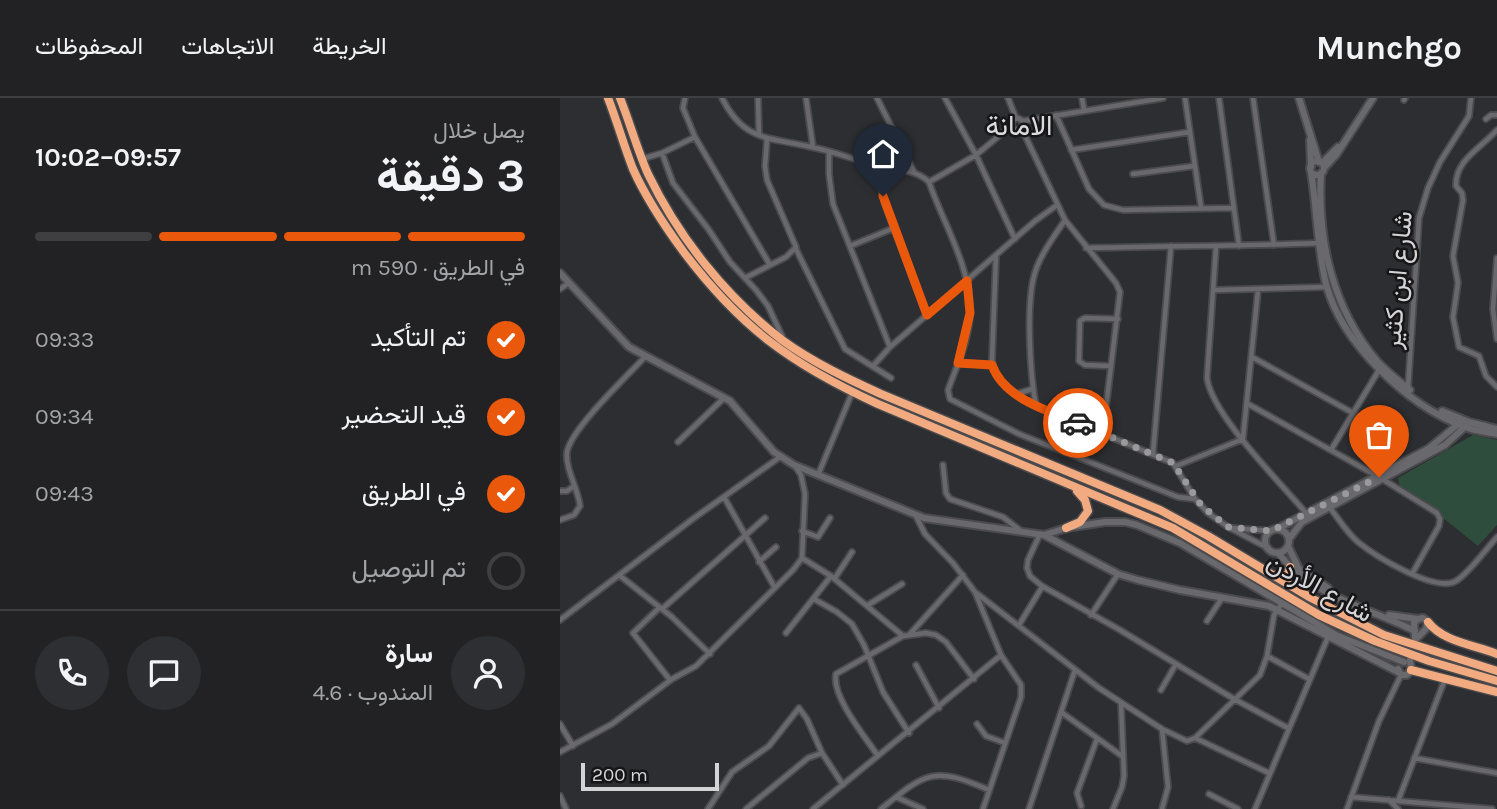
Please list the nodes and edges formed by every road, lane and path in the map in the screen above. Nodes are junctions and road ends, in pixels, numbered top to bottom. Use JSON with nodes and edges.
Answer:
{"nodes":[{"id":1,"x":608,"y":98,"type":"edge"},
{"id":2,"x":620,"y":98,"type":"edge"},
{"id":3,"x":685,"y":98,"type":"edge"},
{"id":4,"x":722,"y":98,"type":"edge"},
{"id":5,"x":758,"y":98,"type":"edge"},
{"id":6,"x":806,"y":98,"type":"edge"},
{"id":7,"x":877,"y":98,"type":"edge"},
{"id":8,"x":945,"y":98,"type":"edge"},
{"id":9,"x":1008,"y":98,"type":"edge"},
{"id":10,"x":1082,"y":98,"type":"edge"},
{"id":11,"x":1163,"y":98,"type":"edge"},
{"id":12,"x":1185,"y":98,"type":"edge"},
{"id":13,"x":1219,"y":98,"type":"edge"},
{"id":14,"x":1253,"y":98,"type":"edge"},
{"id":15,"x":1299,"y":98,"type":"edge"},
{"id":16,"x":1373,"y":98,"type":"edge"},
{"id":17,"x":1471,"y":98,"type":"edge"},
{"id":18,"x":1128,"y":100,"type":"edge"},
{"id":19,"x":1084,"y":110,"type":"junction"},
{"id":20,"x":1056,"y":115,"type":"junction"},
{"id":21,"x":1497,"y":115,"type":"edge"},
{"id":22,"x":1016,"y":118,"type":"junction"},
{"id":23,"x":1486,"y":119,"type":"dead end"},
{"id":24,"x":1023,"y":121,"type":"junction"},
{"id":25,"x":1013,"y":128,"type":"junction"},
{"id":26,"x":1023,"y":129,"type":"junction"},
{"id":27,"x":1497,"y":130,"type":"edge"},
{"id":28,"x":1189,"y":132,"type":"junction"},
{"id":29,"x":1310,"y":134,"type":"junction"},
{"id":30,"x":759,"y":135,"type":"junction"},
{"id":31,"x":695,"y":137,"type":"junction"},
{"id":32,"x":767,"y":139,"type":"junction"},
{"id":33,"x":813,"y":147,"type":"junction"},
{"id":34,"x":1071,"y":150,"type":"junction"},
{"id":35,"x":662,"y":153,"type":"junction"},
{"id":36,"x":829,"y":153,"type":"junction"},
{"id":37,"x":976,"y":155,"type":"junction"},
{"id":38,"x":642,"y":159,"type":"junction"},
{"id":39,"x":1194,"y":166,"type":"junction"},
{"id":40,"x":882,"y":167,"type":"junction"},
{"id":41,"x":1322,"y":167,"type":"junction"},
{"id":42,"x":1311,"y":169,"type":"junction"},
{"id":43,"x":915,"y":173,"type":"junction"},
{"id":44,"x":1133,"y":174,"type":"dead end"},
{"id":45,"x":929,"y":182,"type":"junction"},
{"id":46,"x":1057,"y":205,"type":"junction"},
{"id":47,"x":1201,"y":207,"type":"junction"},
{"id":48,"x":1233,"y":208,"type":"junction"},
{"id":49,"x":1065,"y":220,"type":"junction"},
{"id":50,"x":894,"y":228,"type":"junction"},
{"id":51,"x":1015,"y":239,"type":"junction"},
{"id":52,"x":1318,"y":243,"type":"junction"},
{"id":53,"x":1273,"y":245,"type":"junction"},
{"id":54,"x":850,"y":246,"type":"junction"},
{"id":55,"x":1171,"y":246,"type":"junction"},
{"id":56,"x":1239,"y":246,"type":"junction"},
{"id":57,"x":1216,"y":247,"type":"junction"},
{"id":58,"x":1086,"y":248,"type":"junction"},
{"id":59,"x":796,"y":249,"type":"junction"},
{"id":60,"x":996,"y":256,"type":"junction"},
{"id":61,"x":1497,"y":258,"type":"edge"},
{"id":62,"x":770,"y":265,"type":"junction"},
{"id":63,"x":560,"y":273,"type":"edge"},
{"id":64,"x":746,"y":278,"type":"junction"},
{"id":65,"x":967,"y":281,"type":"junction"},
{"id":66,"x":569,"y":283,"type":"junction"},
{"id":67,"x":1327,"y":287,"type":"junction"},
{"id":68,"x":560,"y":289,"type":"edge"},
{"id":69,"x":1215,"y":290,"type":"junction"},
{"id":70,"x":1258,"y":290,"type":"junction"},
{"id":71,"x":927,"y":315,"type":"junction"},
{"id":72,"x":1118,"y":319,"type":"junction"},
{"id":73,"x":1497,"y":338,"type":"edge"},
{"id":74,"x":783,"y":340,"type":"junction"},
{"id":75,"x":890,"y":347,"type":"junction"},
{"id":76,"x":1252,"y":357,"type":"junction"},
{"id":77,"x":644,"y":358,"type":"junction"},
{"id":78,"x":958,"y":363,"type":"junction"},
{"id":79,"x":992,"y":365,"type":"junction"},
{"id":80,"x":873,"y":366,"type":"junction"},
{"id":81,"x":1111,"y":366,"type":"junction"},
{"id":82,"x":1379,"y":370,"type":"junction"},
{"id":83,"x":891,"y":378,"type":"dead end"},
{"id":84,"x":1497,"y":387,"type":"edge"},
{"id":85,"x":1032,"y":389,"type":"junction"},
{"id":86,"x":1407,"y":391,"type":"junction"},
{"id":87,"x":853,"y":392,"type":"junction"},
{"id":88,"x":1016,"y":394,"type":"junction"},
{"id":89,"x":724,"y":398,"type":"junction"},
{"id":90,"x":1248,"y":404,"type":"junction"},
{"id":91,"x":1036,"y":406,"type":"junction"},
{"id":92,"x":1353,"y":413,"type":"junction"},
{"id":93,"x":1448,"y":418,"type":"junction"},
{"id":94,"x":1464,"y":423,"type":"junction"},
{"id":95,"x":1476,"y":430,"type":"junction"},
{"id":96,"x":1497,"y":431,"type":"edge"},
{"id":97,"x":1103,"y":432,"type":"junction"},
{"id":98,"x":1445,"y":437,"type":"junction"},
{"id":99,"x":1457,"y":437,"type":"junction"},
{"id":100,"x":1243,"y":439,"type":"junction"},
{"id":101,"x":678,"y":442,"type":"dead end"},
{"id":102,"x":1331,"y":450,"type":"junction"},
{"id":103,"x":1153,"y":453,"type":"junction"},
{"id":104,"x":780,"y":457,"type":"junction"},
{"id":105,"x":794,"y":465,"type":"junction"},
{"id":106,"x":943,"y":465,"type":"dead end"},
{"id":107,"x":1176,"y":466,"type":"junction"},
{"id":108,"x":818,"y":475,"type":"junction"},
{"id":109,"x":1382,"y":478,"type":"junction"},
{"id":110,"x":575,"y":486,"type":"junction"},
{"id":111,"x":1075,"y":488,"type":"junction"},
{"id":112,"x":560,"y":492,"type":"edge"},
{"id":113,"x":724,"y":497,"type":"junction"},
{"id":114,"x":1195,"y":499,"type":"junction"},
{"id":115,"x":1330,"y":508,"type":"junction"},
{"id":116,"x":1306,"y":513,"type":"junction"},
{"id":117,"x":916,"y":516,"type":"junction"},
{"id":118,"x":765,"y":518,"type":"dead end"},
{"id":119,"x":830,"y":519,"type":"dead end"},
{"id":120,"x":560,"y":520,"type":"edge"},
{"id":121,"x":1228,"y":527,"type":"junction"},
{"id":122,"x":1066,"y":528,"type":"junction"},
{"id":123,"x":1274,"y":530,"type":"junction"},
{"id":124,"x":802,"y":531,"type":"junction"},
{"id":125,"x":1021,"y":531,"type":"junction"},
{"id":126,"x":1042,"y":534,"type":"junction"},
{"id":127,"x":744,"y":535,"type":"junction"},
{"id":128,"x":1497,"y":537,"type":"edge"},
{"id":129,"x":1288,"y":542,"type":"junction"},
{"id":130,"x":776,"y":547,"type":"dead end"},
{"id":131,"x":1268,"y":548,"type":"junction"},
{"id":132,"x":852,"y":552,"type":"dead end"},
{"id":133,"x":1278,"y":553,"type":"junction"},
{"id":134,"x":802,"y":558,"type":"junction"},
{"id":135,"x":759,"y":562,"type":"junction"},
{"id":136,"x":1290,"y":567,"type":"junction"},
{"id":137,"x":1118,"y":573,"type":"junction"},
{"id":138,"x":1412,"y":573,"type":"junction"},
{"id":139,"x":619,"y":575,"type":"junction"},
{"id":140,"x":962,"y":575,"type":"junction"},
{"id":141,"x":1273,"y":576,"type":"junction"},
{"id":142,"x":833,"y":577,"type":"junction"},
{"id":143,"x":902,"y":584,"type":"dead end"},
{"id":144,"x":1042,"y":586,"type":"junction"},
{"id":145,"x":775,"y":588,"type":"junction"},
{"id":146,"x":975,"y":592,"type":"junction"},
{"id":147,"x":1222,"y":597,"type":"junction"},
{"id":148,"x":814,"y":599,"type":"junction"},
{"id":149,"x":868,"y":605,"type":"junction"},
{"id":150,"x":1280,"y":606,"type":"junction"},
{"id":151,"x":660,"y":609,"type":"junction"},
{"id":152,"x":1091,"y":615,"type":"junction"},
{"id":153,"x":1418,"y":619,"type":"junction"},
{"id":154,"x":560,"y":620,"type":"edge"},
{"id":155,"x":1207,"y":621,"type":"dead end"},
{"id":156,"x":1428,"y":622,"type":"junction"},
{"id":157,"x":1019,"y":625,"type":"junction"},
{"id":158,"x":786,"y":633,"type":"dead end"},
{"id":159,"x":910,"y":634,"type":"junction"},
{"id":160,"x":903,"y":636,"type":"junction"},
{"id":161,"x":1416,"y":636,"type":"junction"},
{"id":162,"x":1328,"y":637,"type":"junction"},
{"id":163,"x":710,"y":654,"type":"junction"},
{"id":164,"x":1497,"y":654,"type":"edge"},
{"id":165,"x":1002,"y":655,"type":"junction"},
{"id":166,"x":1267,"y":656,"type":"junction"},
{"id":167,"x":869,"y":657,"type":"junction"},
{"id":168,"x":1407,"y":660,"type":"junction"},
{"id":169,"x":1176,"y":664,"type":"junction"},
{"id":170,"x":916,"y":665,"type":"dead end"},
{"id":171,"x":1075,"y":670,"type":"junction"},
{"id":172,"x":1410,"y":670,"type":"junction"},
{"id":173,"x":1497,"y":671,"type":"edge"},
{"id":174,"x":1399,"y":673,"type":"junction"},
{"id":175,"x":1446,"y":678,"type":"junction"},
{"id":176,"x":974,"y":679,"type":"junction"},
{"id":177,"x":1310,"y":679,"type":"junction"},
{"id":178,"x":670,"y":681,"type":"junction"},
{"id":179,"x":1497,"y":681,"type":"edge"},
{"id":180,"x":1161,"y":690,"type":"dead end"},
{"id":181,"x":1497,"y":692,"type":"edge"},
{"id":182,"x":1234,"y":699,"type":"junction"},
{"id":183,"x":1121,"y":703,"type":"junction"},
{"id":184,"x":939,"y":708,"type":"junction"},
{"id":185,"x":1061,"y":711,"type":"junction"},
{"id":186,"x":560,"y":724,"type":"edge"},
{"id":187,"x":977,"y":724,"type":"dead end"},
{"id":188,"x":1288,"y":728,"type":"junction"},
{"id":189,"x":1162,"y":729,"type":"junction"},
{"id":190,"x":909,"y":733,"type":"junction"},
{"id":191,"x":1195,"y":738,"type":"junction"},
{"id":192,"x":1097,"y":739,"type":"junction"},
{"id":193,"x":1005,"y":743,"type":"junction"},
{"id":194,"x":573,"y":746,"type":"junction"},
{"id":195,"x":560,"y":752,"type":"edge"},
{"id":196,"x":822,"y":753,"type":"junction"},
{"id":197,"x":878,"y":756,"type":"junction"},
{"id":198,"x":1123,"y":756,"type":"junction"},
{"id":199,"x":1414,"y":758,"type":"junction"},
{"id":200,"x":1269,"y":773,"type":"junction"},
{"id":201,"x":1497,"y":773,"type":"edge"},
{"id":202,"x":843,"y":785,"type":"junction"},
{"id":203,"x":989,"y":790,"type":"junction"},
{"id":204,"x":1209,"y":794,"type":"dead end"},
{"id":205,"x":560,"y":796,"type":"edge"},
{"id":206,"x":896,"y":797,"type":"junction"},
{"id":207,"x":1351,"y":797,"type":"junction"},
{"id":208,"x":1389,"y":800,"type":"junction"},
{"id":209,"x":1398,"y":801,"type":"junction"},
{"id":210,"x":1081,"y":806,"type":"dead end"},
{"id":211,"x":566,"y":809,"type":"edge"},
{"id":212,"x":708,"y":809,"type":"edge"},
{"id":213,"x":746,"y":809,"type":"edge"},
{"id":214,"x":813,"y":809,"type":"edge"},
{"id":215,"x":881,"y":809,"type":"edge"},
{"id":216,"x":923,"y":809,"type":"edge"},
{"id":217,"x":983,"y":809,"type":"edge"},
{"id":218,"x":1030,"y":809,"type":"edge"},
{"id":219,"x":1112,"y":809,"type":"edge"},
{"id":220,"x":1162,"y":809,"type":"edge"},
{"id":221,"x":1238,"y":809,"type":"edge"},
{"id":222,"x":1255,"y":809,"type":"edge"},
{"id":223,"x":1347,"y":809,"type":"edge"},
{"id":224,"x":1398,"y":809,"type":"edge"},
{"id":225,"x":1492,"y":809,"type":"edge"}],
"edges":[{"from":1,"to":87,"type":"highway","name":"شارع الأردن"},
{"from":2,"to":38,"type":"highway","name":"شارع الأردن"},
{"from":3,"to":31,"type":"street"},
{"from":4,"to":30,"type":"street"},
{"from":5,"to":30,"type":"street"},
{"from":6,"to":33,"type":"street"},
{"from":7,"to":43,"type":"street"},
{"from":8,"to":37,"type":"street"},
{"from":9,"to":22,"type":"street"},
{"from":10,"to":19,"type":"street"},
{"from":11,"to":18,"type":"street"},
{"from":12,"to":28,"type":"street"},
{"from":13,"to":48,"type":"street"},
{"from":14,"to":53,"type":"street"},
{"from":15,"to":29,"type":"street"},
{"from":16,"to":41,"type":"street"},
{"from":17,"to":86,"type":"street","name":"شارع ابن كثير"},
{"from":18,"to":19,"type":"street"},
{"from":19,"to":20,"type":"street"},
{"from":20,"to":24,"type":"street"},
{"from":20,"to":34,"type":"street"},
{"from":21,"to":23,"type":"street"},
{"from":22,"to":24,"type":"street"},
{"from":22,"to":25,"type":"street"},
{"from":24,"to":26,"type":"street"},
{"from":25,"to":26,"type":"street"},
{"from":25,"to":37,"type":"street"},
{"from":26,"to":46,"type":"street"},
{"from":27,"to":84,"type":"street"},
{"from":28,"to":34,"type":"street"},
{"from":28,"to":39,"type":"street"},
{"from":29,"to":41,"type":"street"},
{"from":29,"to":42,"type":"street"},
{"from":30,"to":32,"type":"street"},
{"from":31,"to":35,"type":"street"},
{"from":31,"to":62,"type":"street"},
{"from":32,"to":33,"type":"street"},
{"from":32,"to":59,"type":"street"},
{"from":33,"to":36,"type":"street"},
{"from":34,"to":47,"type":"street"},
{"from":35,"to":38,"type":"street"},
{"from":35,"to":64,"type":"street"},
{"from":36,"to":40,"type":"street"},
{"from":36,"to":54,"type":"street"},
{"from":37,"to":45,"type":"street"},
{"from":37,"to":51,"type":"street"},
{"from":38,"to":74,"type":"highway","name":"شارع الأردن"},
{"from":39,"to":44,"type":"street"},
{"from":39,"to":47,"type":"street"},
{"from":40,"to":43,"type":"street"},
{"from":40,"to":50,"type":"street"},
{"from":41,"to":42,"type":"street"},
{"from":41,"to":42,"type":"street"},
{"from":41,"to":86,"type":"street"},
{"from":42,"to":52,"type":"street"},
{"from":43,"to":45,"type":"street"},
{"from":45,"to":65,"type":"street"},
{"from":46,"to":49,"type":"street"},
{"from":46,"to":51,"type":"street"},
{"from":47,"to":48,"type":"street"},
{"from":48,"to":56,"type":"street"},
{"from":49,"to":58,"type":"street"},
{"from":49,"to":85,"type":"street"},
{"from":50,"to":54,"type":"street"},
{"from":50,"to":71,"type":"street"},
{"from":51,"to":60,"type":"street"},
{"from":52,"to":53,"type":"street"},
{"from":52,"to":67,"type":"street"},
{"from":53,"to":56,"type":"street"},
{"from":54,"to":75,"type":"street"},
{"from":55,"to":57,"type":"street"},
{"from":55,"to":58,"type":"street"},
{"from":55,"to":103,"type":"street"},
{"from":56,"to":57,"type":"street"},
{"from":57,"to":69,"type":"street"},
{"from":58,"to":72,"type":"street"},
{"from":59,"to":62,"type":"street"},
{"from":59,"to":80,"type":"street"},
{"from":60,"to":65,"type":"street"},
{"from":60,"to":79,"type":"street"},
{"from":61,"to":73,"type":"street"},
{"from":62,"to":64,"type":"street"},
{"from":63,"to":66,"type":"street"},
{"from":64,"to":74,"type":"street"},
{"from":65,"to":71,"type":"street"},
{"from":65,"to":78,"type":"street"},
{"from":66,"to":68,"type":"street"},
{"from":66,"to":77,"type":"street"},
{"from":67,"to":70,"type":"street"},
{"from":67,"to":82,"type":"street"},
{"from":69,"to":70,"type":"street"},
{"from":69,"to":100,"type":"street"},
{"from":70,"to":76,"type":"street"},
{"from":71,"to":75,"type":"street"},
{"from":72,"to":81,"type":"street"},
{"from":72,"to":81,"type":"street"},
{"from":74,"to":141,"type":"highway","name":"شارع الأردن"},
{"from":75,"to":80,"type":"street"},
{"from":76,"to":90,"type":"street"},
{"from":76,"to":92,"type":"street"},
{"from":77,"to":89,"type":"street"},
{"from":77,"to":110,"type":"street"},
{"from":78,"to":79,"type":"street"},
{"from":78,"to":114,"type":"street"},
{"from":79,"to":88,"type":"street"},
{"from":80,"to":83,"type":"street"},
{"from":81,"to":97,"type":"street"},
{"from":82,"to":86,"type":"street"},
{"from":82,"to":92,"type":"street"},
{"from":85,"to":88,"type":"street"},
{"from":85,"to":91,"type":"street"},
{"from":86,"to":93,"type":"street"},
{"from":86,"to":94,"type":"street"},
{"from":87,"to":108,"type":"street"},
{"from":87,"to":111,"type":"highway","name":"شارع الأردن"},
{"from":88,"to":91,"type":"street"},
{"from":89,"to":101,"type":"street"},
{"from":89,"to":104,"type":"street"},
{"from":90,"to":100,"type":"street"},
{"from":90,"to":102,"type":"street"},
{"from":91,"to":97,"type":"street"},
{"from":92,"to":102,"type":"street"},
{"from":93,"to":94,"type":"street"},
{"from":93,"to":98,"type":"street"},
{"from":94,"to":95,"type":"street"},
{"from":94,"to":96,"type":"street"},
{"from":94,"to":98,"type":"street"},
{"from":94,"to":99,"type":"street"},
{"from":95,"to":96,"type":"street"},
{"from":95,"to":99,"type":"street"},
{"from":97,"to":103,"type":"street"},
{"from":98,"to":109,"type":"street"},
{"from":99,"to":109,"type":"street"},
{"from":100,"to":107,"type":"street"},
{"from":100,"to":116,"type":"street"},
{"from":102,"to":109,"type":"street"},
{"from":103,"to":107,"type":"street"},
{"from":104,"to":105,"type":"street"},
{"from":104,"to":113,"type":"street"},
{"from":105,"to":108,"type":"street"},
{"from":105,"to":124,"type":"street"},
{"from":106,"to":125,"type":"street"},
{"from":107,"to":114,"type":"street"},
{"from":108,"to":117,"type":"street"},
{"from":109,"to":115,"type":"street"},
{"from":109,"to":116,"type":"street"},
{"from":109,"to":138,"type":"street"},
{"from":110,"to":112,"type":"street"},
{"from":110,"to":120,"type":"street"},
{"from":111,"to":122,"type":"highway"},
{"from":111,"to":179,"type":"highway","name":"شارع الأردن"},
{"from":113,"to":127,"type":"street"},
{"from":113,"to":139,"type":"street"},
{"from":114,"to":121,"type":"street"},
{"from":115,"to":129,"type":"street"},
{"from":115,"to":138,"type":"street"},
{"from":116,"to":123,"type":"street"},
{"from":117,"to":125,"type":"street"},
{"from":117,"to":140,"type":"street"},
{"from":118,"to":127,"type":"street"},
{"from":119,"to":124,"type":"street"},
{"from":121,"to":123,"type":"street"},
{"from":121,"to":131,"type":"street"},
{"from":122,"to":126,"type":"street"},
{"from":122,"to":150,"type":"street"},
{"from":123,"to":129,"type":"street"},
{"from":123,"to":131,"type":"street"},
{"from":124,"to":134,"type":"street"},
{"from":125,"to":126,"type":"street"},
{"from":126,"to":137,"type":"street"},
{"from":126,"to":144,"type":"street"},
{"from":127,"to":135,"type":"street"},
{"from":127,"to":151,"type":"street"},
{"from":128,"to":138,"type":"street"},
{"from":129,"to":133,"type":"street"},
{"from":129,"to":153,"type":"street"},
{"from":130,"to":135,"type":"street"},
{"from":131,"to":133,"type":"street"},
{"from":132,"to":142,"type":"street"},
{"from":133,"to":136,"type":"street"},
{"from":134,"to":142,"type":"street"},
{"from":134,"to":145,"type":"street"},
{"from":135,"to":145,"type":"street"},
{"from":136,"to":141,"type":"highway"},
{"from":136,"to":161,"type":"street"},
{"from":137,"to":147,"type":"street"},
{"from":137,"to":152,"type":"street"},
{"from":139,"to":151,"type":"street"},
{"from":139,"to":154,"type":"street"},
{"from":140,"to":146,"type":"street"},
{"from":140,"to":159,"type":"street"},
{"from":141,"to":173,"type":"highway","name":"شارع الأردن"},
{"from":142,"to":148,"type":"street"},
{"from":142,"to":149,"type":"street"},
{"from":143,"to":149,"type":"street"},
{"from":144,"to":152,"type":"street"},
{"from":144,"to":157,"type":"street"},
{"from":145,"to":163,"type":"street"},
{"from":146,"to":157,"type":"street"},
{"from":146,"to":165,"type":"street"},
{"from":147,"to":150,"type":"street"},
{"from":147,"to":155,"type":"street"},
{"from":148,"to":158,"type":"street"},
{"from":148,"to":167,"type":"street"},
{"from":149,"to":160,"type":"street"},
{"from":150,"to":162,"type":"street"},
{"from":150,"to":166,"type":"street"},
{"from":150,"to":168,"type":"street"},
{"from":151,"to":163,"type":"street"},
{"from":151,"to":178,"type":"street"},
{"from":152,"to":169,"type":"street"},
{"from":153,"to":156,"type":"street"},
{"from":153,"to":161,"type":"street"},
{"from":156,"to":161,"type":"street"},
{"from":156,"to":164,"type":"highway"},
{"from":157,"to":171,"type":"street"},
{"from":159,"to":160,"type":"street"},
{"from":159,"to":176,"type":"street"},
{"from":160,"to":167,"type":"street"},
{"from":162,"to":174,"type":"street"},
{"from":162,"to":177,"type":"street"},
{"from":163,"to":178,"type":"street"},
{"from":165,"to":176,"type":"street"},
{"from":165,"to":193,"type":"street"},
{"from":166,"to":177,"type":"street"},
{"from":166,"to":182,"type":"street"},
{"from":167,"to":190,"type":"street"},
{"from":167,"to":197,"type":"street"},
{"from":168,"to":172,"type":"street"},
{"from":168,"to":174,"type":"street"},
{"from":169,"to":180,"type":"street"},
{"from":169,"to":182,"type":"street"},
{"from":170,"to":184,"type":"street"},
{"from":171,"to":183,"type":"street"},
{"from":171,"to":185,"type":"street"},
{"from":172,"to":174,"type":"street"},
{"from":172,"to":175,"type":"highway"},
{"from":174,"to":207,"type":"street"},
{"from":175,"to":181,"type":"highway"},
{"from":175,"to":199,"type":"street"},
{"from":176,"to":184,"type":"street"},
{"from":177,"to":188,"type":"street"},
{"from":178,"to":194,"type":"street"},
{"from":182,"to":188,"type":"street"},
{"from":182,"to":191,"type":"street"},
{"from":183,"to":189,"type":"street"},
{"from":183,"to":198,"type":"street"},
{"from":184,"to":190,"type":"street"},
{"from":185,"to":192,"type":"street"},
{"from":185,"to":218,"type":"street"},
{"from":186,"to":194,"type":"street"},
{"from":187,"to":193,"type":"street"},
{"from":188,"to":200,"type":"street"},
{"from":189,"to":191,"type":"street"},
{"from":189,"to":220,"type":"street"},
{"from":190,"to":197,"type":"street"},
{"from":191,"to":200,"type":"street"},
{"from":192,"to":198,"type":"street"},
{"from":192,"to":210,"type":"street"},
{"from":193,"to":203,"type":"street"},
{"from":194,"to":195,"type":"street"},
{"from":196,"to":202,"type":"street"},
{"from":196,"to":212,"type":"street"},
{"from":196,"to":213,"type":"street"},
{"from":197,"to":202,"type":"street"},
{"from":198,"to":219,"type":"street"},
{"from":199,"to":201,"type":"street"},
{"from":199,"to":209,"type":"street"},
{"from":200,"to":222,"type":"street"},
{"from":202,"to":214,"type":"street"},
{"from":203,"to":206,"type":"street"},
{"from":203,"to":217,"type":"street"},
{"from":204,"to":221,"type":"street"},
{"from":205,"to":211,"type":"street"},
{"from":206,"to":215,"type":"street"},
{"from":206,"to":216,"type":"street"},
{"from":207,"to":208,"type":"street"},
{"from":207,"to":223,"type":"street"},
{"from":208,"to":209,"type":"street"},
{"from":208,"to":224,"type":"street"},
{"from":209,"to":225,"type":"street"}]}
